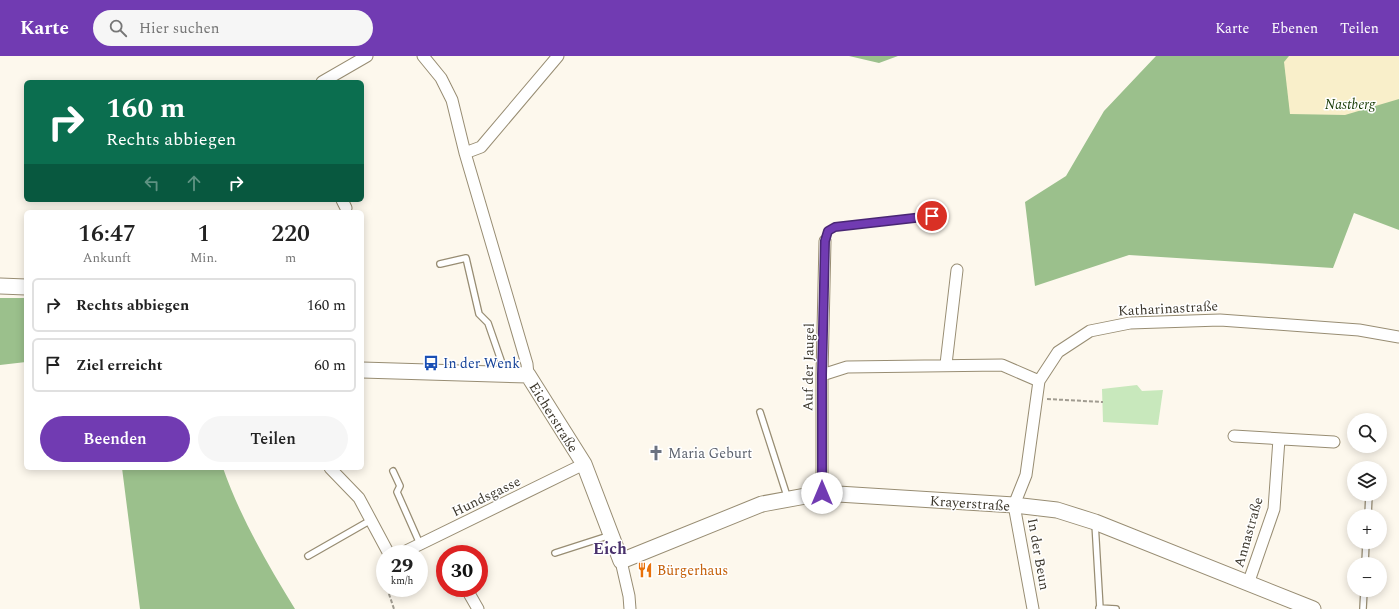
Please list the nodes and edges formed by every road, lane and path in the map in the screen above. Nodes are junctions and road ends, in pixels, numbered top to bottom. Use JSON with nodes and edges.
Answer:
{"nodes":[{"id":1,"x":367,"y":56,"type":"edge"},
{"id":2,"x":423,"y":56,"type":"edge"},
{"id":3,"x":558,"y":56,"type":"edge"},
{"id":4,"x":325,"y":80,"type":"edge"},
{"id":5,"x":466,"y":153,"type":"junction"},
{"id":6,"x":932,"y":216,"type":"dead end"},
{"id":7,"x":825,"y":241,"type":"joint"},
{"id":8,"x":440,"y":264,"type":"dead end"},
{"id":9,"x":957,"y":270,"type":"dead end"},
{"id":10,"x":0,"y":286,"type":"edge"},
{"id":11,"x":24,"y":287,"type":"edge"},
{"id":12,"x":1399,"y":337,"type":"edge"},
{"id":13,"x":946,"y":364,"type":"junction"},
{"id":14,"x":364,"y":370,"type":"edge"},
{"id":15,"x":506,"y":375,"type":"junction"},
{"id":16,"x":528,"y":375,"type":"junction"},
{"id":17,"x":822,"y":375,"type":"junction"},
{"id":18,"x":1039,"y":381,"type":"junction"},
{"id":19,"x":1036,"y":399,"type":"junction"},
{"id":20,"x":1102,"y":402,"type":"dead end"},
{"id":21,"x":760,"y":412,"type":"dead end"},
{"id":22,"x":1234,"y":436,"type":"dead end"},
{"id":23,"x":1279,"y":439,"type":"junction"},
{"id":24,"x":1334,"y":442,"type":"dead end"},
{"id":25,"x":584,"y":464,"type":"junction"},
{"id":26,"x":332,"y":470,"type":"edge"},
{"id":27,"x":393,"y":471,"type":"dead end"},
{"id":28,"x":822,"y":493,"type":"junction"},
{"id":29,"x":788,"y":499,"type":"junction"},
{"id":30,"x":1014,"y":505,"type":"junction"},
{"id":31,"x":371,"y":520,"type":"junction"},
{"id":32,"x":1095,"y":522,"type":"junction"},
{"id":33,"x":611,"y":534,"type":"junction"},
{"id":34,"x":420,"y":544,"type":"joint"},
{"id":35,"x":384,"y":545,"type":"edge"},
{"id":36,"x":555,"y":553,"type":"dead end"},
{"id":37,"x":308,"y":556,"type":"dead end"},
{"id":38,"x":621,"y":561,"type":"junction"},
{"id":39,"x":1248,"y":584,"type":"junction"},
{"id":40,"x":390,"y":597,"type":"edge"},
{"id":41,"x":471,"y":597,"type":"edge"},
{"id":42,"x":1364,"y":597,"type":"edge"},
{"id":43,"x":1030,"y":608,"type":"edge"},
{"id":44,"x":1099,"y":608,"type":"edge"},
{"id":45,"x":394,"y":609,"type":"edge"},
{"id":46,"x":478,"y":609,"type":"edge"},
{"id":47,"x":630,"y":609,"type":"edge"},
{"id":48,"x":1116,"y":609,"type":"edge"},
{"id":49,"x":1313,"y":609,"type":"edge"},
{"id":50,"x":1363,"y":609,"type":"edge"}],
"edges":[{"from":1,"to":4,"type":"street"},
{"from":2,"to":5,"type":"street","name":"Eicherstraße"},
{"from":3,"to":5,"type":"street"},
{"from":5,"to":16,"type":"street","name":"Eicherstraße"},
{"from":6,"to":7,"type":"lane"},
{"from":7,"to":17,"type":"street","name":"Auf der Jaugel"},
{"from":8,"to":15,"type":"lane"},
{"from":9,"to":13,"type":"street"},
{"from":10,"to":11,"type":"street"},
{"from":12,"to":18,"type":"street","name":"Katharinastraße"},
{"from":13,"to":17,"type":"street"},
{"from":13,"to":18,"type":"street"},
{"from":14,"to":15,"type":"street"},
{"from":15,"to":16,"type":"street"},
{"from":16,"to":25,"type":"street","name":"Eicherstraße"},
{"from":17,"to":28,"type":"street","name":"Auf der Jaugel"},
{"from":18,"to":19,"type":"street","name":"Katharinastraße"},
{"from":19,"to":20,"type":"path"},
{"from":19,"to":30,"type":"street","name":"Katharinastraße"},
{"from":21,"to":29,"type":"lane"},
{"from":22,"to":23,"type":"street"},
{"from":23,"to":24,"type":"street"},
{"from":23,"to":39,"type":"street","name":"Annastraße"},
{"from":25,"to":33,"type":"street","name":"Eicherstraße"},
{"from":25,"to":34,"type":"street","name":"Hundsgasse"},
{"from":26,"to":31,"type":"street"},
{"from":27,"to":34,"type":"lane"},
{"from":28,"to":29,"type":"street","name":"Krayerstraße"},
{"from":28,"to":30,"type":"street","name":"Krayerstraße"},
{"from":29,"to":38,"type":"street","name":"Krayerstraße"},
{"from":30,"to":32,"type":"street","name":"Krayerstraße"},
{"from":30,"to":43,"type":"street","name":"In der Beun"},
{"from":31,"to":35,"type":"street"},
{"from":31,"to":37,"type":"lane"},
{"from":32,"to":39,"type":"street","name":"Krayerstraße"},
{"from":32,"to":44,"type":"lane"},
{"from":33,"to":36,"type":"lane"},
{"from":33,"to":38,"type":"street","name":"Eicherstraße"},
{"from":38,"to":47,"type":"street","name":"Eicherstraße"},
{"from":39,"to":49,"type":"street","name":"Krayerstraße"},
{"from":40,"to":45,"type":"path"},
{"from":41,"to":46,"type":"street"},
{"from":42,"to":50,"type":"lane"},
{"from":44,"to":48,"type":"lane"}]}
